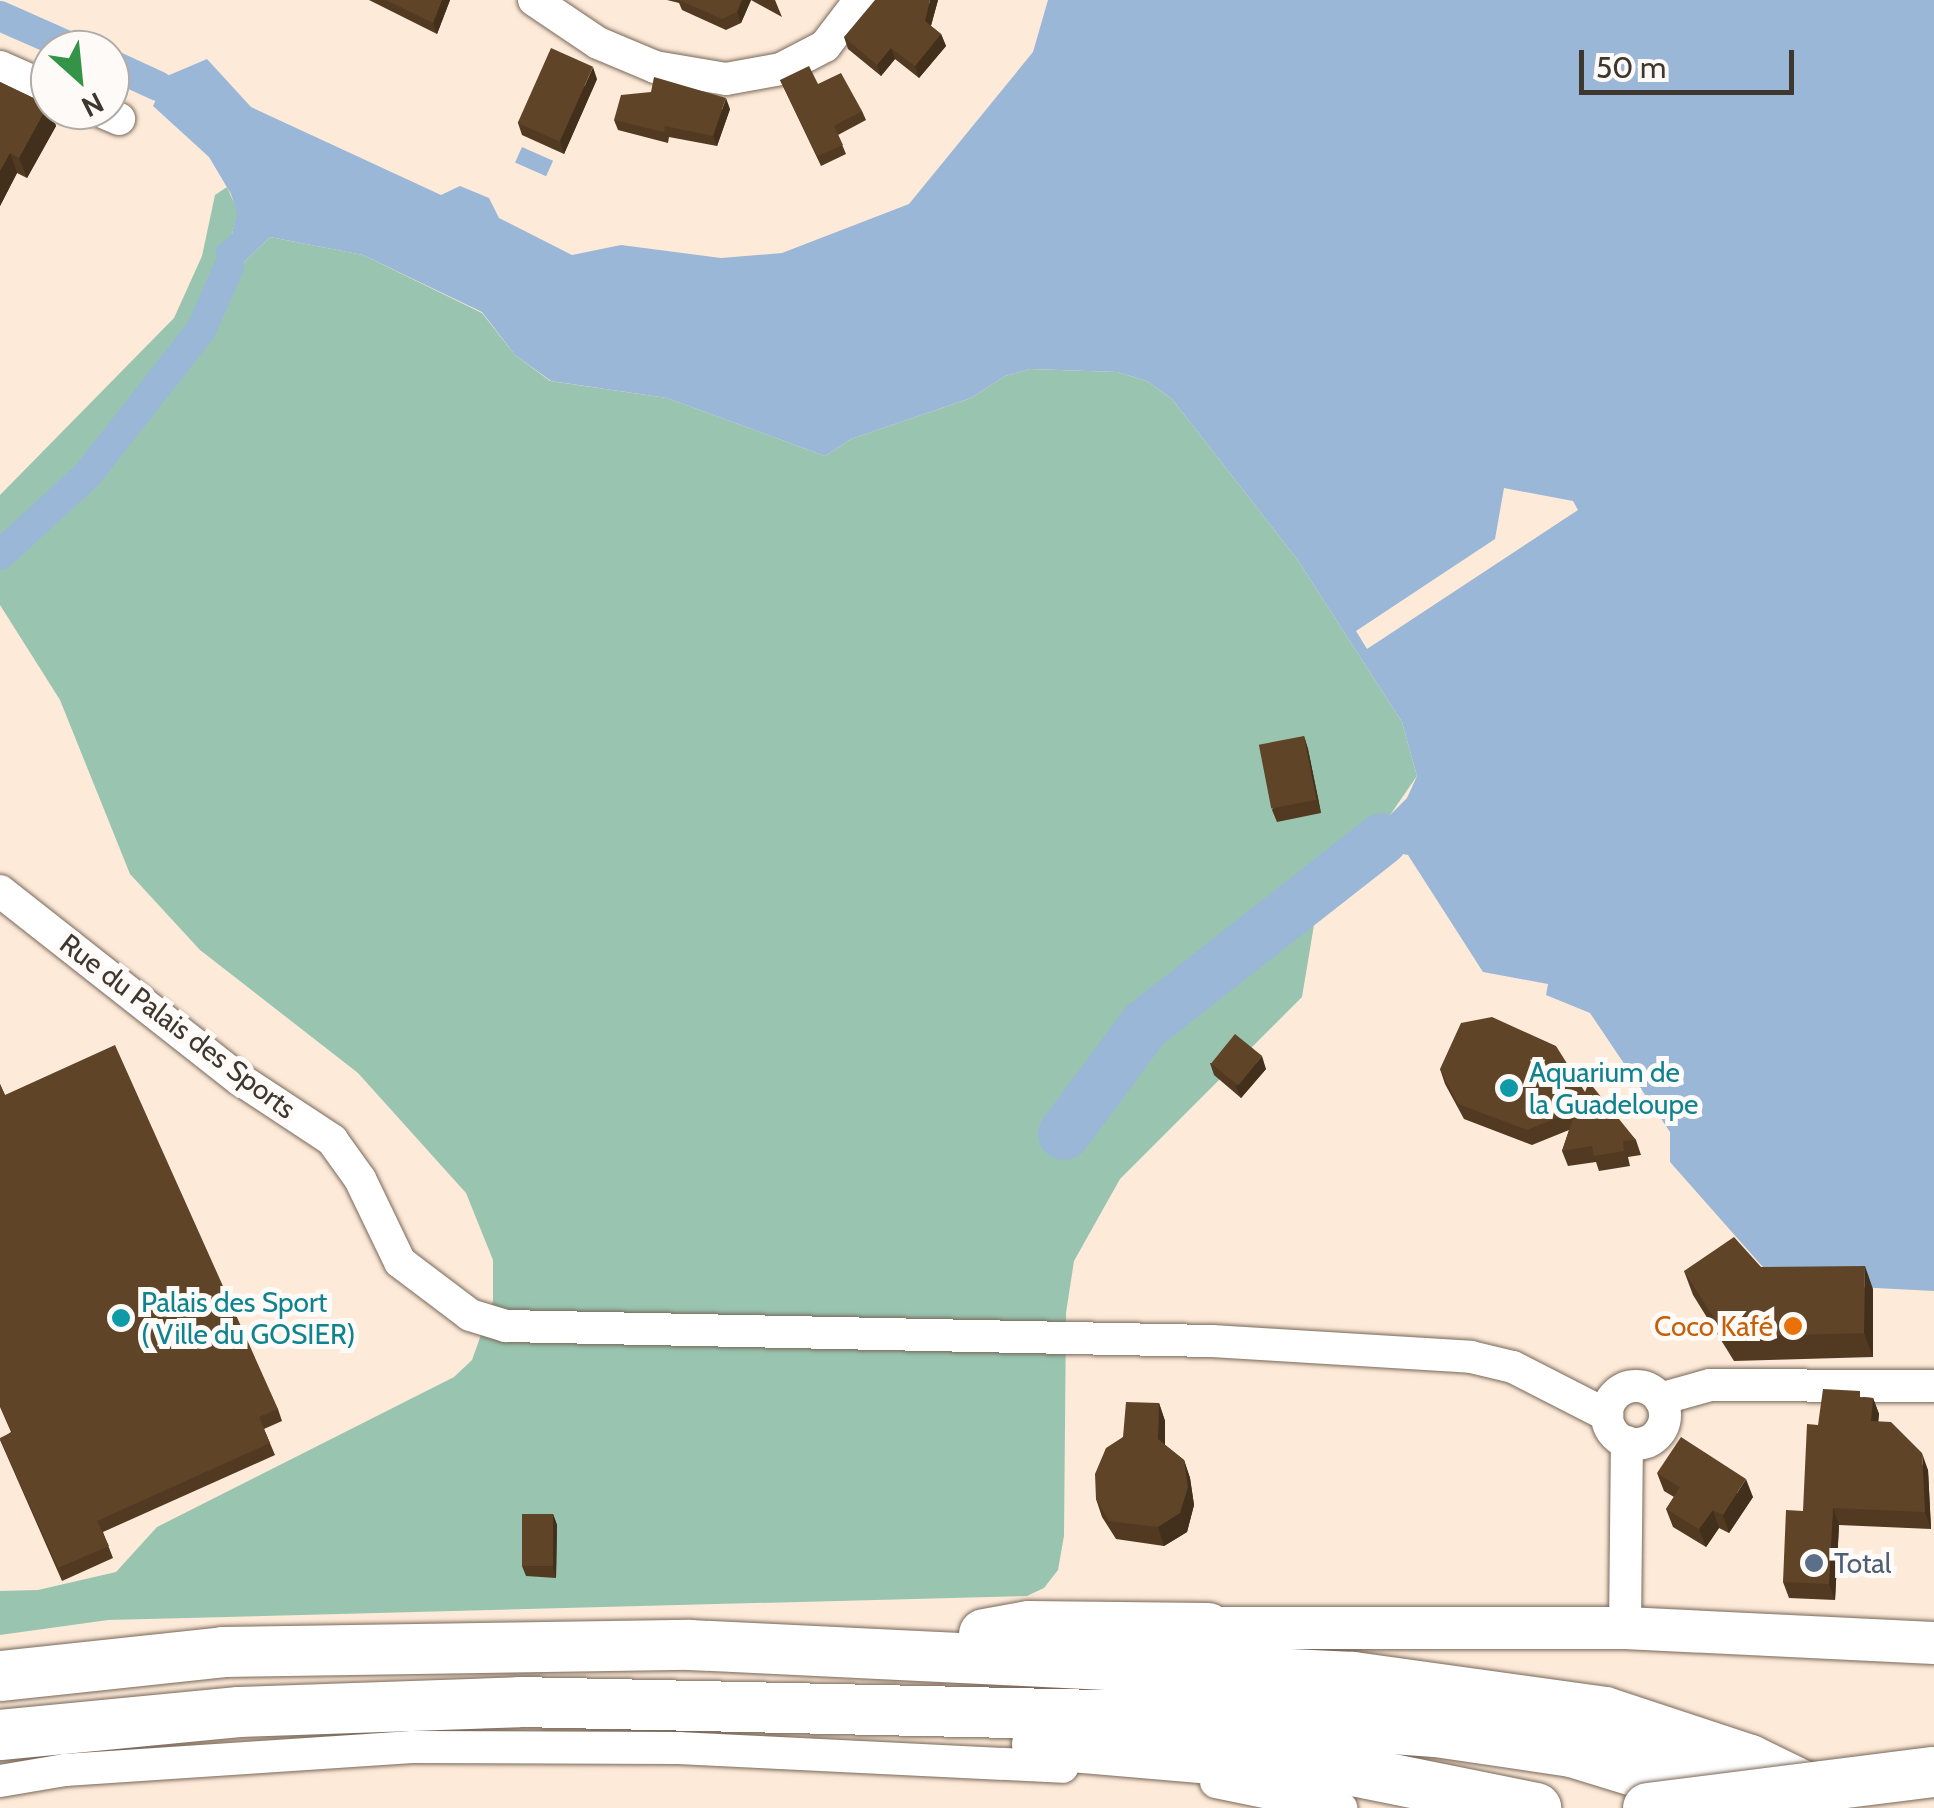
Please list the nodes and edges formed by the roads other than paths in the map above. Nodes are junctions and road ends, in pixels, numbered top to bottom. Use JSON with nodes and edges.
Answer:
{"nodes":[{"id":1,"x":534,"y":0,"type":"edge"},
{"id":2,"x":860,"y":0,"type":"edge"},
{"id":3,"x":0,"y":66,"type":"edge"},
{"id":4,"x":30,"y":80,"type":"edge"},
{"id":5,"x":0,"y":891,"type":"edge"},
{"id":6,"x":1934,"y":1386,"type":"edge"},
{"id":7,"x":1660,"y":1398,"type":"junction"},
{"id":8,"x":1607,"y":1414,"type":"junction"},
{"id":9,"x":1627,"y":1442,"type":"junction"},
{"id":10,"x":1208,"y":1628,"type":"joint"},
{"id":11,"x":1624,"y":1628,"type":"junction"},
{"id":12,"x":1934,"y":1643,"type":"edge"},
{"id":13,"x":883,"y":1652,"type":"junction"},
{"id":14,"x":0,"y":1676,"type":"edge"},
{"id":15,"x":518,"y":1702,"type":"junction"},
{"id":16,"x":239,"y":1712,"type":"junction"},
{"id":17,"x":0,"y":1735,"type":"edge"},
{"id":18,"x":0,"y":1753,"type":"edge"},
{"id":19,"x":1934,"y":1772,"type":"edge"},
{"id":20,"x":0,"y":1782,"type":"edge"},
{"id":21,"x":1347,"y":1789,"type":"edge"},
{"id":22,"x":1536,"y":1808,"type":"edge"},
{"id":23,"x":1648,"y":1808,"type":"edge"},
{"id":24,"x":1748,"y":1808,"type":"edge"},
{"id":25,"x":1848,"y":1808,"type":"edge"}],
"edges":[{"from":1,"to":2,"type":"street"},
{"from":3,"to":4,"type":"street"},
{"from":5,"to":8,"type":"street","name":"Rue du Palais des Sports"},
{"from":6,"to":7,"type":"street"},
{"from":7,"to":8,"type":"street"},
{"from":7,"to":9,"type":"street"},
{"from":8,"to":9,"type":"street"},
{"from":9,"to":11,"type":"street"},
{"from":10,"to":11,"type":"main road"},
{"from":10,"to":13,"type":"highway"},
{"from":11,"to":12,"type":"main road"},
{"from":13,"to":14,"type":"highway"},
{"from":13,"to":25,"type":"highway"},
{"from":15,"to":16,"type":"highway"},
{"from":15,"to":21,"type":"highway"},
{"from":15,"to":24,"type":"highway"},
{"from":16,"to":17,"type":"highway"},
{"from":16,"to":18,"type":"highway"},
{"from":19,"to":23,"type":"highway","bridge":true},
{"from":20,"to":21,"type":"street"},
{"from":21,"to":22,"type":"highway"}]}
